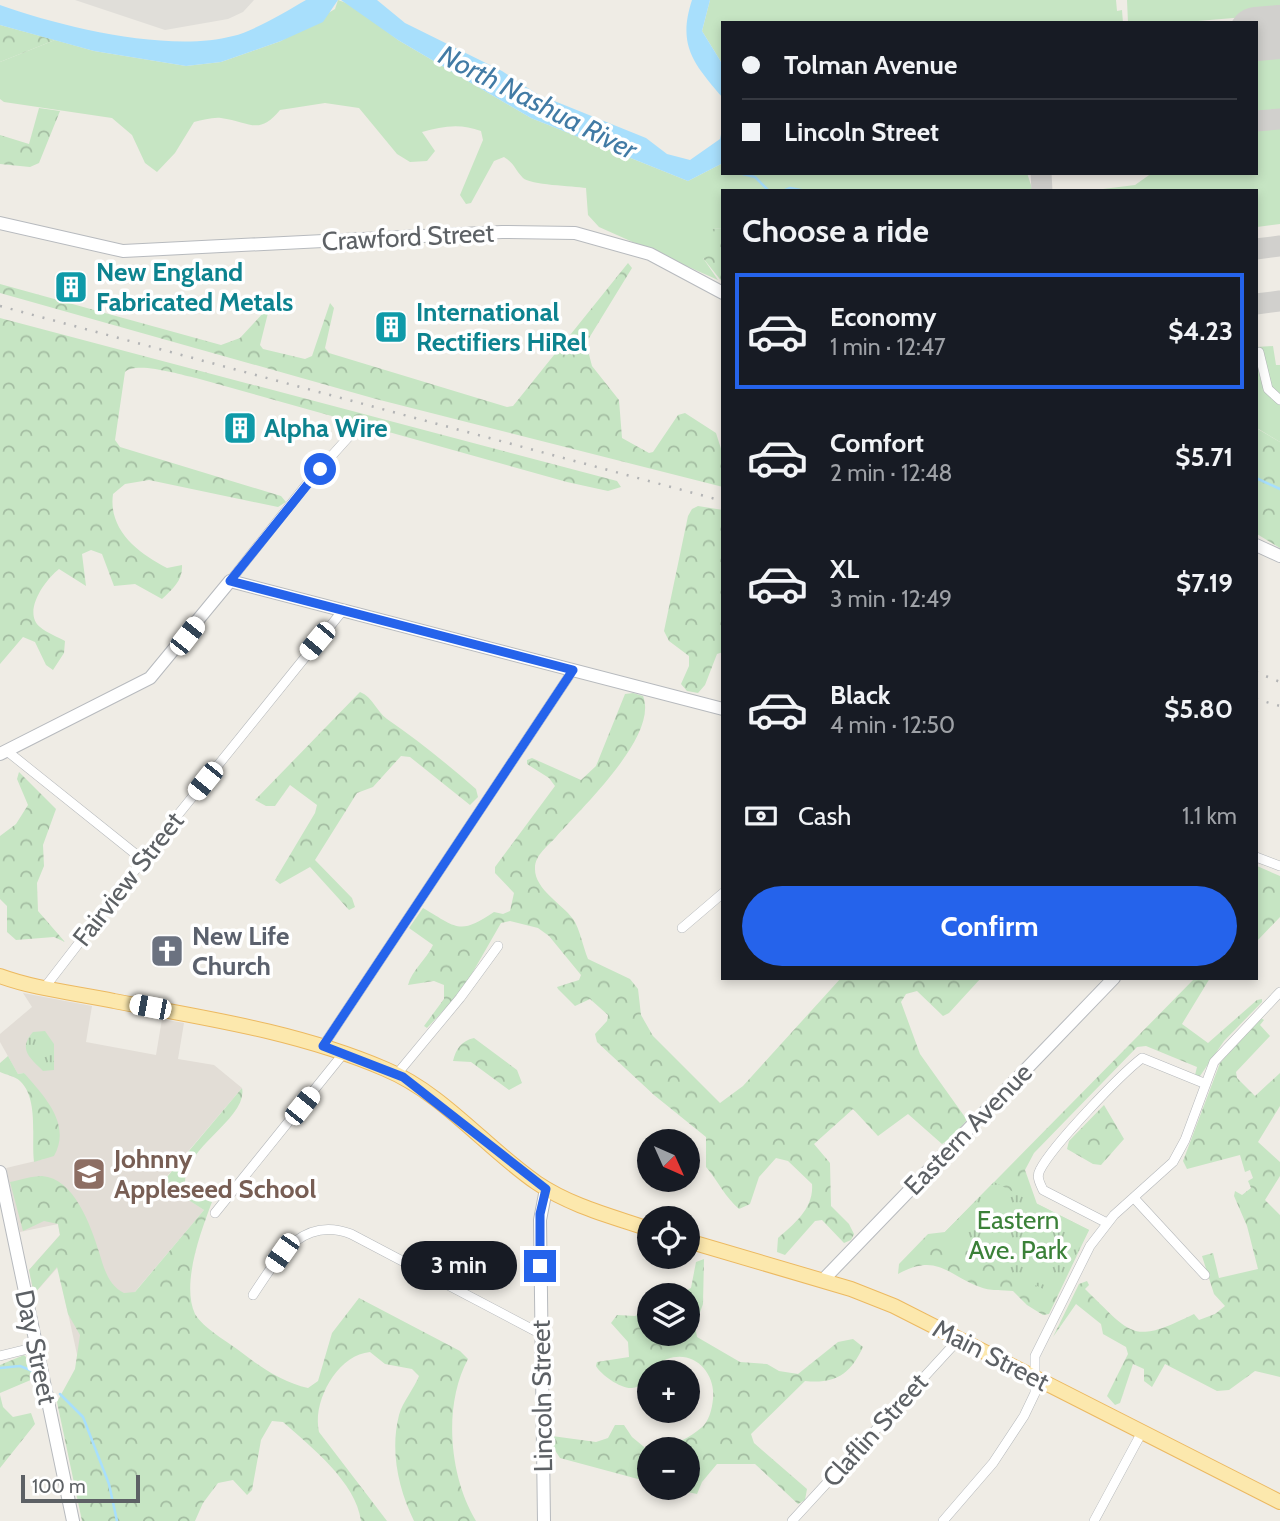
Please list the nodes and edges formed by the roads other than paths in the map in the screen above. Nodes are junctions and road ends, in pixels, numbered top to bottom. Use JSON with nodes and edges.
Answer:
{"nodes":[{"id":1,"x":0,"y":223,"type":"edge"},
{"id":2,"x":721,"y":292,"type":"edge"},
{"id":3,"x":1259,"y":352,"type":"dead end"},
{"id":4,"x":1280,"y":400,"type":"edge"},
{"id":5,"x":353,"y":432,"type":"dead end"},
{"id":6,"x":1258,"y":546,"type":"edge"},
{"id":7,"x":1280,"y":556,"type":"edge"},
{"id":8,"x":230,"y":581,"type":"junction"},
{"id":9,"x":344,"y":609,"type":"junction"},
{"id":10,"x":573,"y":670,"type":"junction"},
{"id":11,"x":721,"y":708,"type":"edge"},
{"id":12,"x":3,"y":753,"type":"edge"},
{"id":13,"x":1258,"y":858,"type":"edge"},
{"id":14,"x":143,"y":860,"type":"junction"},
{"id":15,"x":1280,"y":866,"type":"edge"},
{"id":16,"x":721,"y":896,"type":"edge"},
{"id":17,"x":681,"y":928,"type":"dead end"},
{"id":18,"x":498,"y":946,"type":"dead end"},
{"id":19,"x":0,"y":976,"type":"edge"},
{"id":20,"x":1112,"y":980,"type":"edge"},
{"id":21,"x":45,"y":987,"type":"junction"},
{"id":22,"x":1280,"y":992,"type":"edge"},
{"id":23,"x":323,"y":1046,"type":"junction"},
{"id":24,"x":343,"y":1054,"type":"junction"},
{"id":25,"x":397,"y":1074,"type":"junction"},
{"id":26,"x":1206,"y":1084,"type":"junction"},
{"id":27,"x":0,"y":1172,"type":"edge"},
{"id":28,"x":546,"y":1189,"type":"junction"},
{"id":29,"x":1133,"y":1198,"type":"junction"},
{"id":30,"x":215,"y":1213,"type":"dead end"},
{"id":31,"x":1107,"y":1223,"type":"junction"},
{"id":32,"x":637,"y":1225,"type":"edge"},
{"id":33,"x":700,"y":1244,"type":"edge"},
{"id":34,"x":1205,"y":1275,"type":"dead end"},
{"id":35,"x":823,"y":1280,"type":"junction"},
{"id":36,"x":253,"y":1295,"type":"dead end"},
{"id":37,"x":541,"y":1334,"type":"junction"},
{"id":38,"x":959,"y":1339,"type":"junction"},
{"id":39,"x":37,"y":1348,"type":"junction"},
{"id":40,"x":0,"y":1356,"type":"edge"},
{"id":41,"x":1036,"y":1378,"type":"junction"},
{"id":42,"x":1142,"y":1432,"type":"junction"},
{"id":43,"x":1280,"y":1502,"type":"edge"},
{"id":44,"x":73,"y":1521,"type":"edge"},
{"id":45,"x":544,"y":1521,"type":"edge"},
{"id":46,"x":792,"y":1521,"type":"edge"},
{"id":47,"x":943,"y":1521,"type":"edge"},
{"id":48,"x":1094,"y":1521,"type":"edge"}],
"edges":[{"from":1,"to":2,"type":"street","name":"Crawford Street"},
{"from":3,"to":4,"type":"street"},
{"from":5,"to":8,"type":"street"},
{"from":6,"to":7,"type":"street"},
{"from":8,"to":9,"type":"street"},
{"from":8,"to":12,"type":"street"},
{"from":9,"to":10,"type":"street"},
{"from":9,"to":14,"type":"street","name":"Fairview Street"},
{"from":10,"to":11,"type":"street"},
{"from":10,"to":23,"type":"street"},
{"from":12,"to":14,"type":"street"},
{"from":13,"to":15,"type":"street"},
{"from":14,"to":21,"type":"street","name":"Fairview Street"},
{"from":16,"to":17,"type":"street"},
{"from":18,"to":25,"type":"street"},
{"from":19,"to":21,"type":"main road"},
{"from":20,"to":35,"type":"street","name":"Eastern Avenue"},
{"from":21,"to":23,"type":"main road"},
{"from":22,"to":26,"type":"street"},
{"from":23,"to":24,"type":"main road"},
{"from":24,"to":25,"type":"main road"},
{"from":24,"to":30,"type":"street"},
{"from":25,"to":28,"type":"main road"},
{"from":26,"to":29,"type":"street"},
{"from":26,"to":31,"type":"street"},
{"from":27,"to":39,"type":"street","name":"Day Street"},
{"from":28,"to":32,"type":"main road"},
{"from":28,"to":37,"type":"street","name":"Lincoln Street"},
{"from":29,"to":31,"type":"street"},
{"from":29,"to":34,"type":"street"},
{"from":31,"to":41,"type":"street"},
{"from":33,"to":35,"type":"main road","name":"Main Street"},
{"from":35,"to":38,"type":"main road","name":"Main Street"},
{"from":36,"to":37,"type":"street"},
{"from":37,"to":45,"type":"street","name":"Lincoln Street"},
{"from":38,"to":41,"type":"main road","name":"Main Street"},
{"from":38,"to":46,"type":"street","name":"Claflin Street"},
{"from":39,"to":40,"type":"street"},
{"from":39,"to":44,"type":"street","name":"Day Street"},
{"from":41,"to":42,"type":"main road","name":"Main Street"},
{"from":41,"to":47,"type":"street"},
{"from":42,"to":43,"type":"main road","name":"Main Street"},
{"from":42,"to":48,"type":"street"}]}
